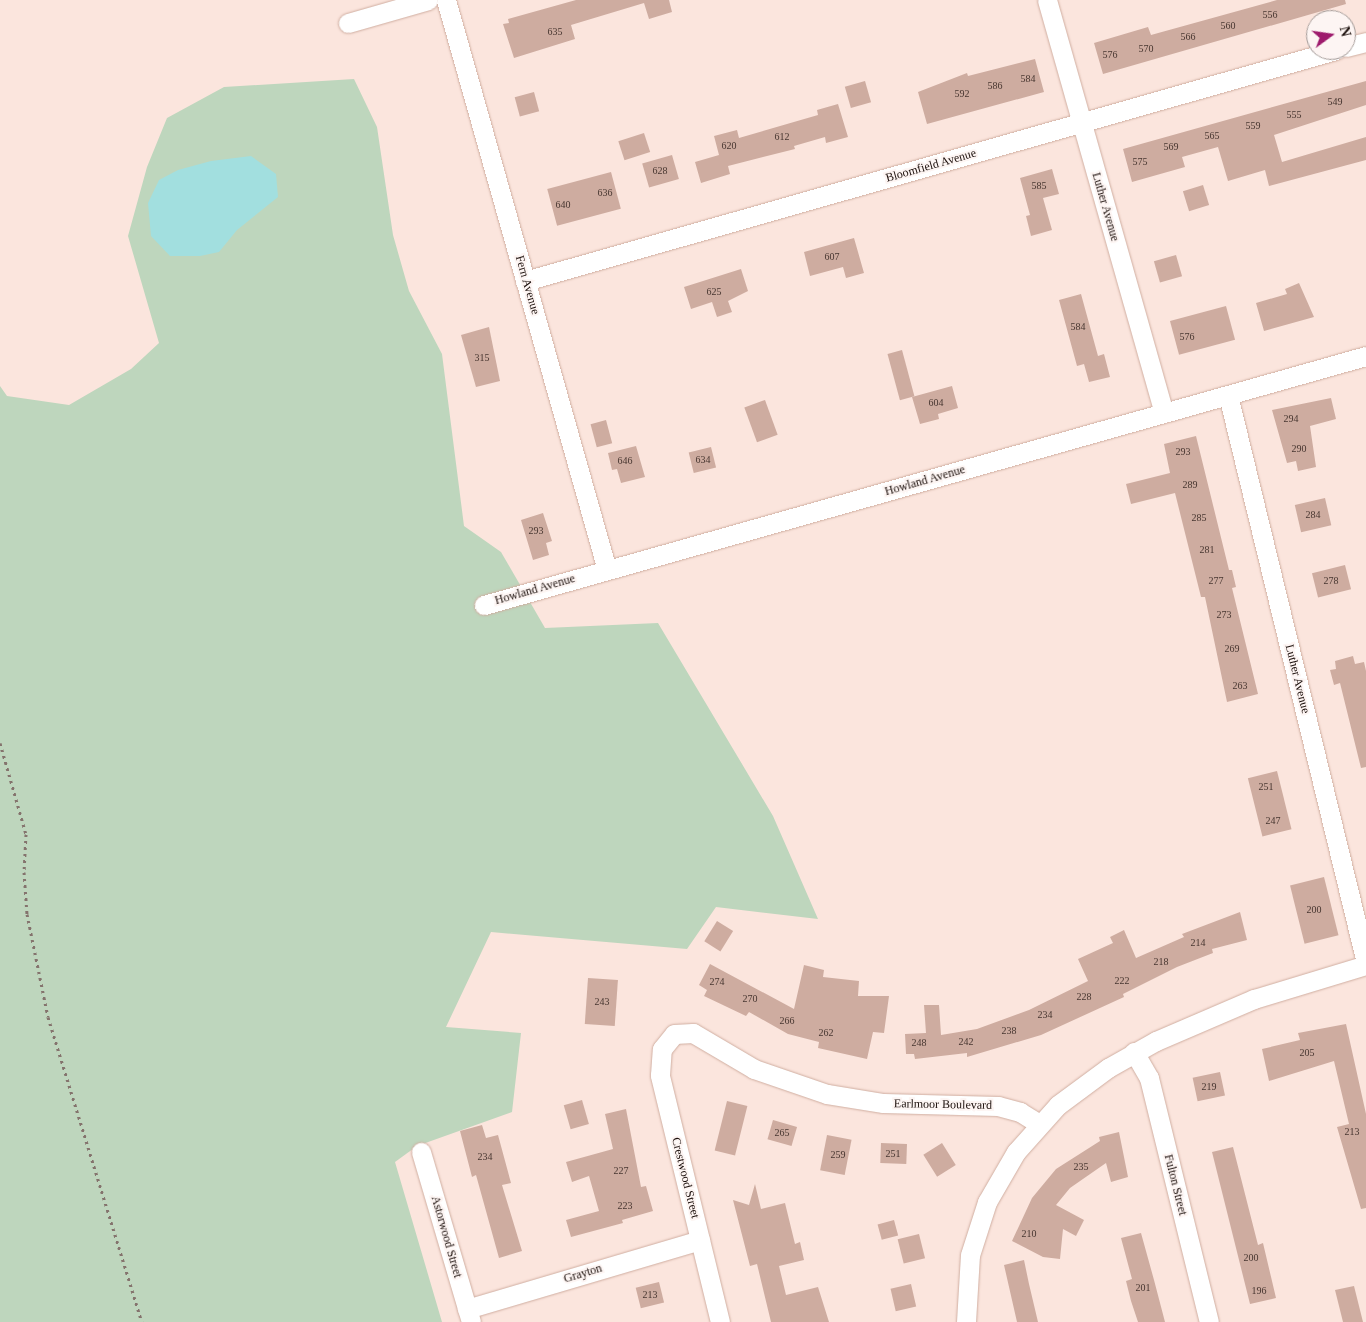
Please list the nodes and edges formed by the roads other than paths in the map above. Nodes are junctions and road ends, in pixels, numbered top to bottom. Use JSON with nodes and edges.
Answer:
{"nodes":[{"id":1,"x":428,"y":0,"type":"edge"},
{"id":2,"x":446,"y":0,"type":"edge"},
{"id":3,"x":1047,"y":0,"type":"edge"},
{"id":4,"x":348,"y":22,"type":"dead end"},
{"id":5,"x":1306,"y":59,"type":"edge"},
{"id":6,"x":1082,"y":122,"type":"junction"},
{"id":7,"x":525,"y":280,"type":"junction"},
{"id":8,"x":1366,"y":356,"type":"edge"},
{"id":9,"x":1228,"y":395,"type":"junction"},
{"id":10,"x":1164,"y":413,"type":"junction"},
{"id":11,"x":607,"y":570,"type":"junction"},
{"id":12,"x":484,"y":605,"type":"dead end"},
{"id":13,"x":1366,"y":964,"type":"edge"},
{"id":14,"x":670,"y":1037,"type":"joint"},
{"id":15,"x":1134,"y":1052,"type":"junction"},
{"id":16,"x":1039,"y":1124,"type":"junction"},
{"id":17,"x":421,"y":1152,"type":"dead end"},
{"id":18,"x":700,"y":1240,"type":"junction"},
{"id":19,"x":469,"y":1315,"type":"edge"},
{"id":20,"x":720,"y":1322,"type":"edge"},
{"id":21,"x":966,"y":1322,"type":"edge"},
{"id":22,"x":1209,"y":1322,"type":"edge"}],
"edges":[{"from":1,"to":4,"type":"street"},
{"from":2,"to":7,"type":"street","name":"Fern Avenue"},
{"from":3,"to":6,"type":"street","name":"Luther Avenue"},
{"from":5,"to":6,"type":"street","name":"Bloomfield Avenue"},
{"from":6,"to":7,"type":"street","name":"Bloomfield Avenue"},
{"from":6,"to":10,"type":"street","name":"Luther Avenue"},
{"from":7,"to":11,"type":"street","name":"Fern Avenue"},
{"from":8,"to":9,"type":"street","name":"Howland Avenue"},
{"from":9,"to":10,"type":"street","name":"Howland Avenue"},
{"from":9,"to":13,"type":"street","name":"Luther Avenue"},
{"from":10,"to":11,"type":"street","name":"Howland Avenue"},
{"from":11,"to":12,"type":"street","name":"Howland Avenue"},
{"from":13,"to":15,"type":"street"},
{"from":14,"to":16,"type":"street","name":"Earlmoor Boulevard"},
{"from":14,"to":18,"type":"street","name":"Crestwood Street"},
{"from":15,"to":16,"type":"street"},
{"from":15,"to":22,"type":"street","name":"Fulton Street"},
{"from":16,"to":21,"type":"street"},
{"from":17,"to":19,"type":"street","name":"Astorwood Street"},
{"from":18,"to":19,"type":"street","name":"Grayton"},
{"from":18,"to":20,"type":"street","name":"Crestwood Street"}]}
